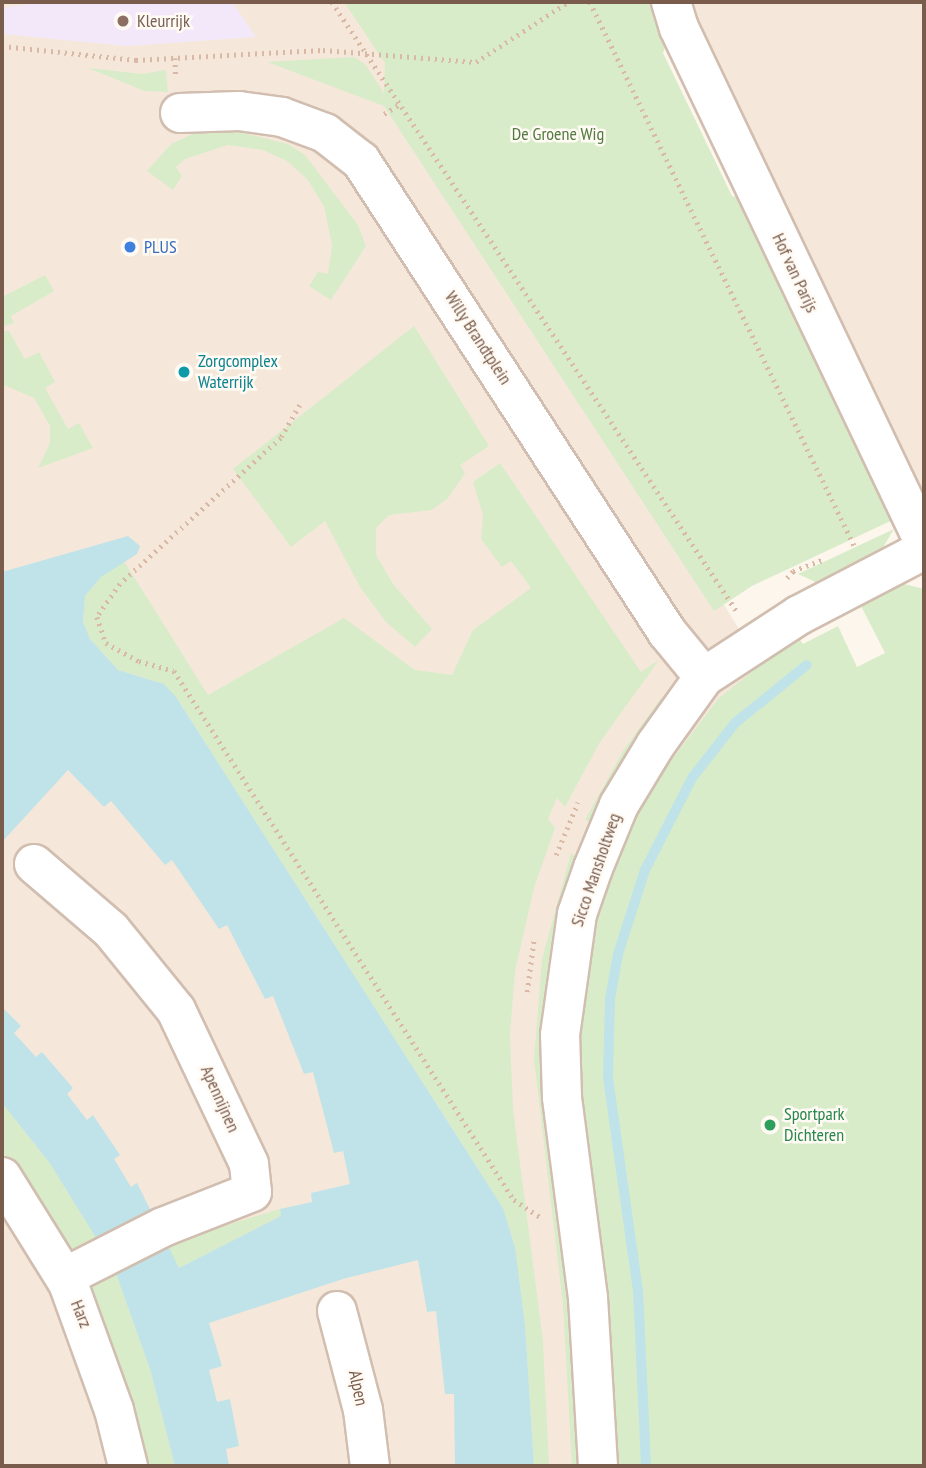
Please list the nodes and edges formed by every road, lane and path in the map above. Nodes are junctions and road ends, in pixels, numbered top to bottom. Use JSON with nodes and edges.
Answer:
{"nodes":[{"id":1,"x":332,"y":2,"type":"edge"},
{"id":2,"x":568,"y":2,"type":"edge"},
{"id":3,"x":590,"y":2,"type":"edge"},
{"id":4,"x":671,"y":2,"type":"edge"},
{"id":5,"x":2,"y":46,"type":"edge"},
{"id":6,"x":365,"y":51,"type":"junction"},
{"id":7,"x":400,"y":104,"type":"junction"},
{"id":8,"x":180,"y":113,"type":"dead end"},
{"id":9,"x":384,"y":114,"type":"dead end"},
{"id":10,"x":300,"y":405,"type":"dead end"},
{"id":11,"x":863,"y":540,"type":"dead end"},
{"id":12,"x":924,"y":542,"type":"edge"},
{"id":13,"x":924,"y":550,"type":"edge"},
{"id":14,"x":739,"y":614,"type":"dead end"},
{"id":15,"x":704,"y":677,"type":"junction"},
{"id":16,"x":34,"y":864,"type":"dead end"},
{"id":17,"x":2,"y":1177,"type":"edge"},
{"id":18,"x":542,"y":1219,"type":"dead end"},
{"id":19,"x":65,"y":1277,"type":"junction"},
{"id":20,"x":338,"y":1311,"type":"dead end"},
{"id":21,"x":128,"y":1466,"type":"edge"},
{"id":22,"x":370,"y":1466,"type":"edge"},
{"id":23,"x":598,"y":1466,"type":"edge"}],
"edges":[{"from":1,"to":6,"type":"path"},
{"from":2,"to":6,"type":"path"},
{"from":3,"to":11,"type":"path"},
{"from":4,"to":12,"type":"street","name":"Hof van Parijs"},
{"from":5,"to":6,"type":"path"},
{"from":6,"to":7,"type":"path"},
{"from":7,"to":9,"type":"path"},
{"from":7,"to":14,"type":"path"},
{"from":8,"to":15,"type":"street","name":"Willy Brandtplein"},
{"from":10,"to":18,"type":"path"},
{"from":13,"to":15,"type":"street","name":"Sicco Mansholtweg"},
{"from":15,"to":23,"type":"street","name":"Sicco Mansholtweg"},
{"from":16,"to":19,"type":"street","name":"Apennijnen"},
{"from":17,"to":19,"type":"street","name":"Harz"},
{"from":19,"to":21,"type":"street","name":"Harz"},
{"from":20,"to":22,"type":"street","name":"Alpen"}]}
